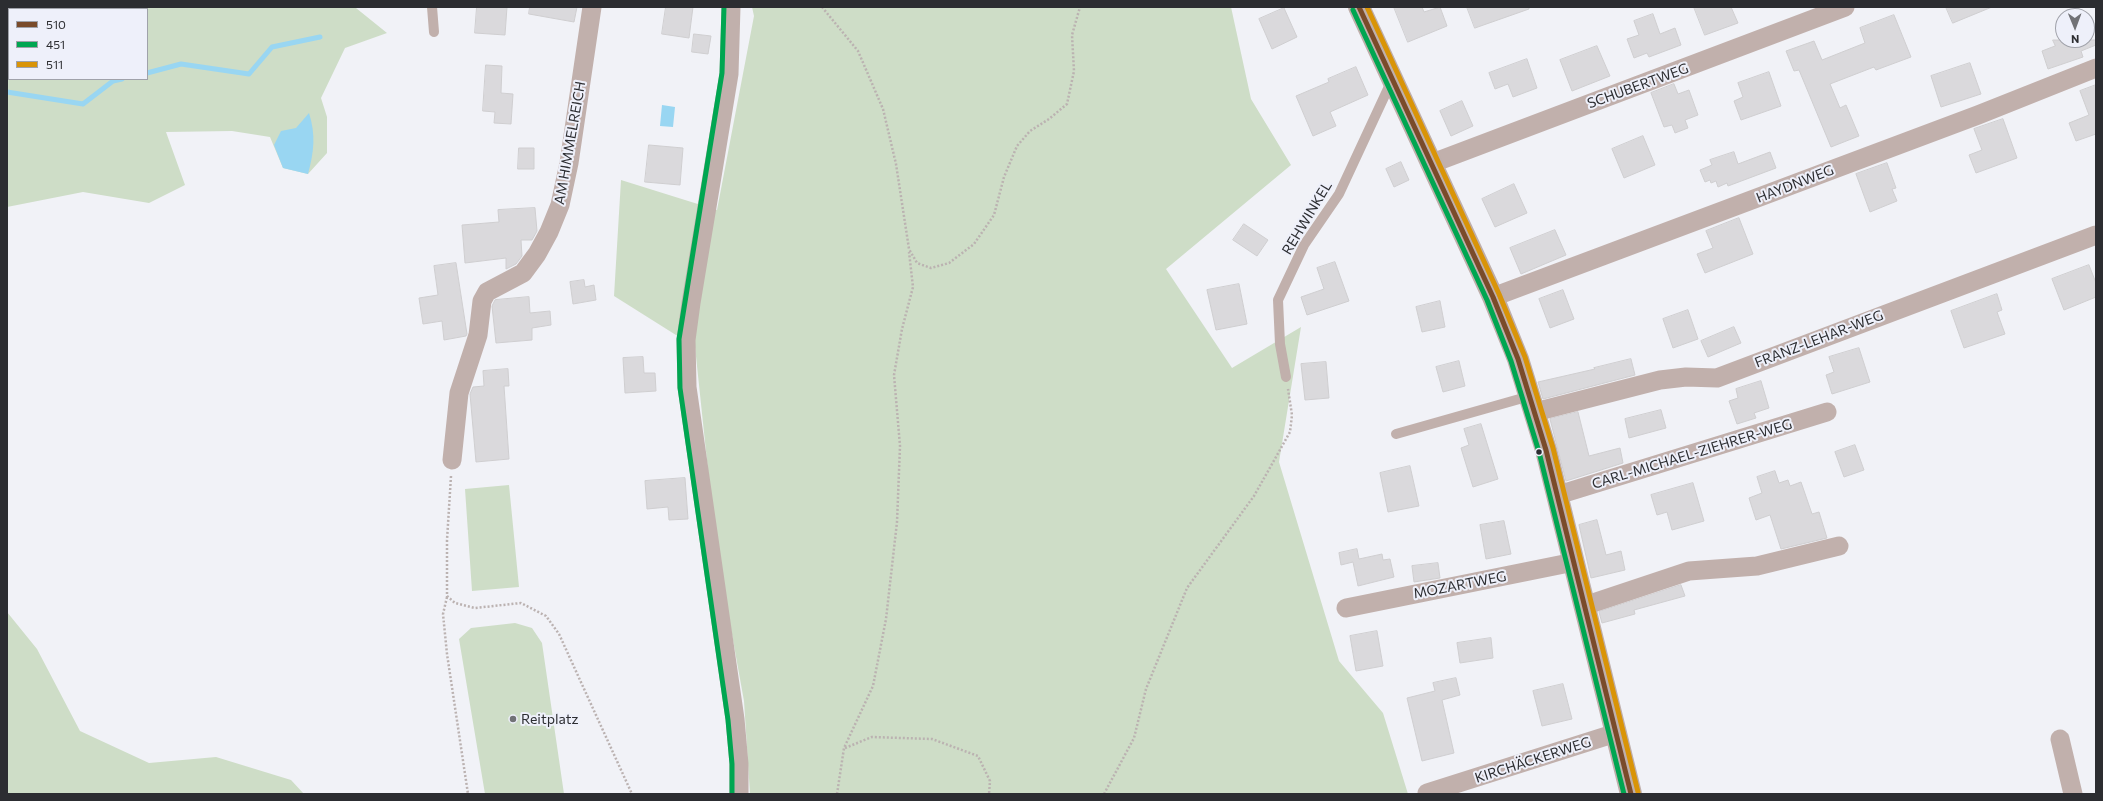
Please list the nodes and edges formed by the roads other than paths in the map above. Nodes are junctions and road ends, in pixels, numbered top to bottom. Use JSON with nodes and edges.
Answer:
{"nodes":[{"id":1,"x":432,"y":7,"type":"edge"},
{"id":2,"x":592,"y":7,"type":"edge"},
{"id":3,"x":731,"y":7,"type":"edge"},
{"id":4,"x":1359,"y":7,"type":"edge"},
{"id":5,"x":1845,"y":7,"type":"edge"},
{"id":6,"x":434,"y":32,"type":"dead end"},
{"id":7,"x":2096,"y":68,"type":"edge"},
{"id":8,"x":1392,"y":80,"type":"junction"},
{"id":9,"x":1430,"y":164,"type":"junction"},
{"id":10,"x":2096,"y":234,"type":"edge"},
{"id":11,"x":1493,"y":297,"type":"junction"},
{"id":12,"x":1286,"y":377,"type":"road end"},
{"id":13,"x":1532,"y":404,"type":"junction"},
{"id":14,"x":1827,"y":412,"type":"dead end"},
{"id":15,"x":1396,"y":434,"type":"dead end"},
{"id":16,"x":452,"y":460,"type":"road end"},
{"id":17,"x":1558,"y":495,"type":"junction"},
{"id":18,"x":1840,"y":546,"type":"dead end"},
{"id":19,"x":1574,"y":562,"type":"junction"},
{"id":20,"x":1584,"y":606,"type":"junction"},
{"id":21,"x":1346,"y":608,"type":"dead end"},
{"id":22,"x":1616,"y":733,"type":"junction"},
{"id":23,"x":2060,"y":739,"type":"dead end"},
{"id":24,"x":1427,"y":793,"type":"edge"},
{"id":25,"x":739,"y":794,"type":"edge"},
{"id":26,"x":1631,"y":794,"type":"edge"},
{"id":27,"x":2073,"y":794,"type":"edge"}],
"edges":[{"from":1,"to":6,"type":"lane"},
{"from":2,"to":16,"type":"street","name":"AM HIMMELREICH"},
{"from":3,"to":25,"type":"street"},
{"from":4,"to":8,"type":"main road"},
{"from":5,"to":9,"type":"street","name":"SCHUBERTWEG"},
{"from":7,"to":11,"type":"street","name":"HAYDNWEG"},
{"from":8,"to":9,"type":"main road"},
{"from":8,"to":12,"type":"lane","name":"REHWINKEL"},
{"from":9,"to":11,"type":"main road"},
{"from":10,"to":13,"type":"street","name":"FRANZ-LEHAR-WEG"},
{"from":11,"to":13,"type":"main road"},
{"from":13,"to":15,"type":"lane"},
{"from":13,"to":17,"type":"main road"},
{"from":14,"to":17,"type":"street","name":"CARL-MICHAEL-ZIEHRER-WEG"},
{"from":17,"to":19,"type":"main road"},
{"from":18,"to":20,"type":"street"},
{"from":19,"to":20,"type":"main road"},
{"from":19,"to":21,"type":"street","name":"MOZARTWEG"},
{"from":20,"to":22,"type":"main road"},
{"from":22,"to":24,"type":"street","name":"KIRCHÄCKERWEG"},
{"from":22,"to":26,"type":"main road"},
{"from":23,"to":27,"type":"street"}]}
